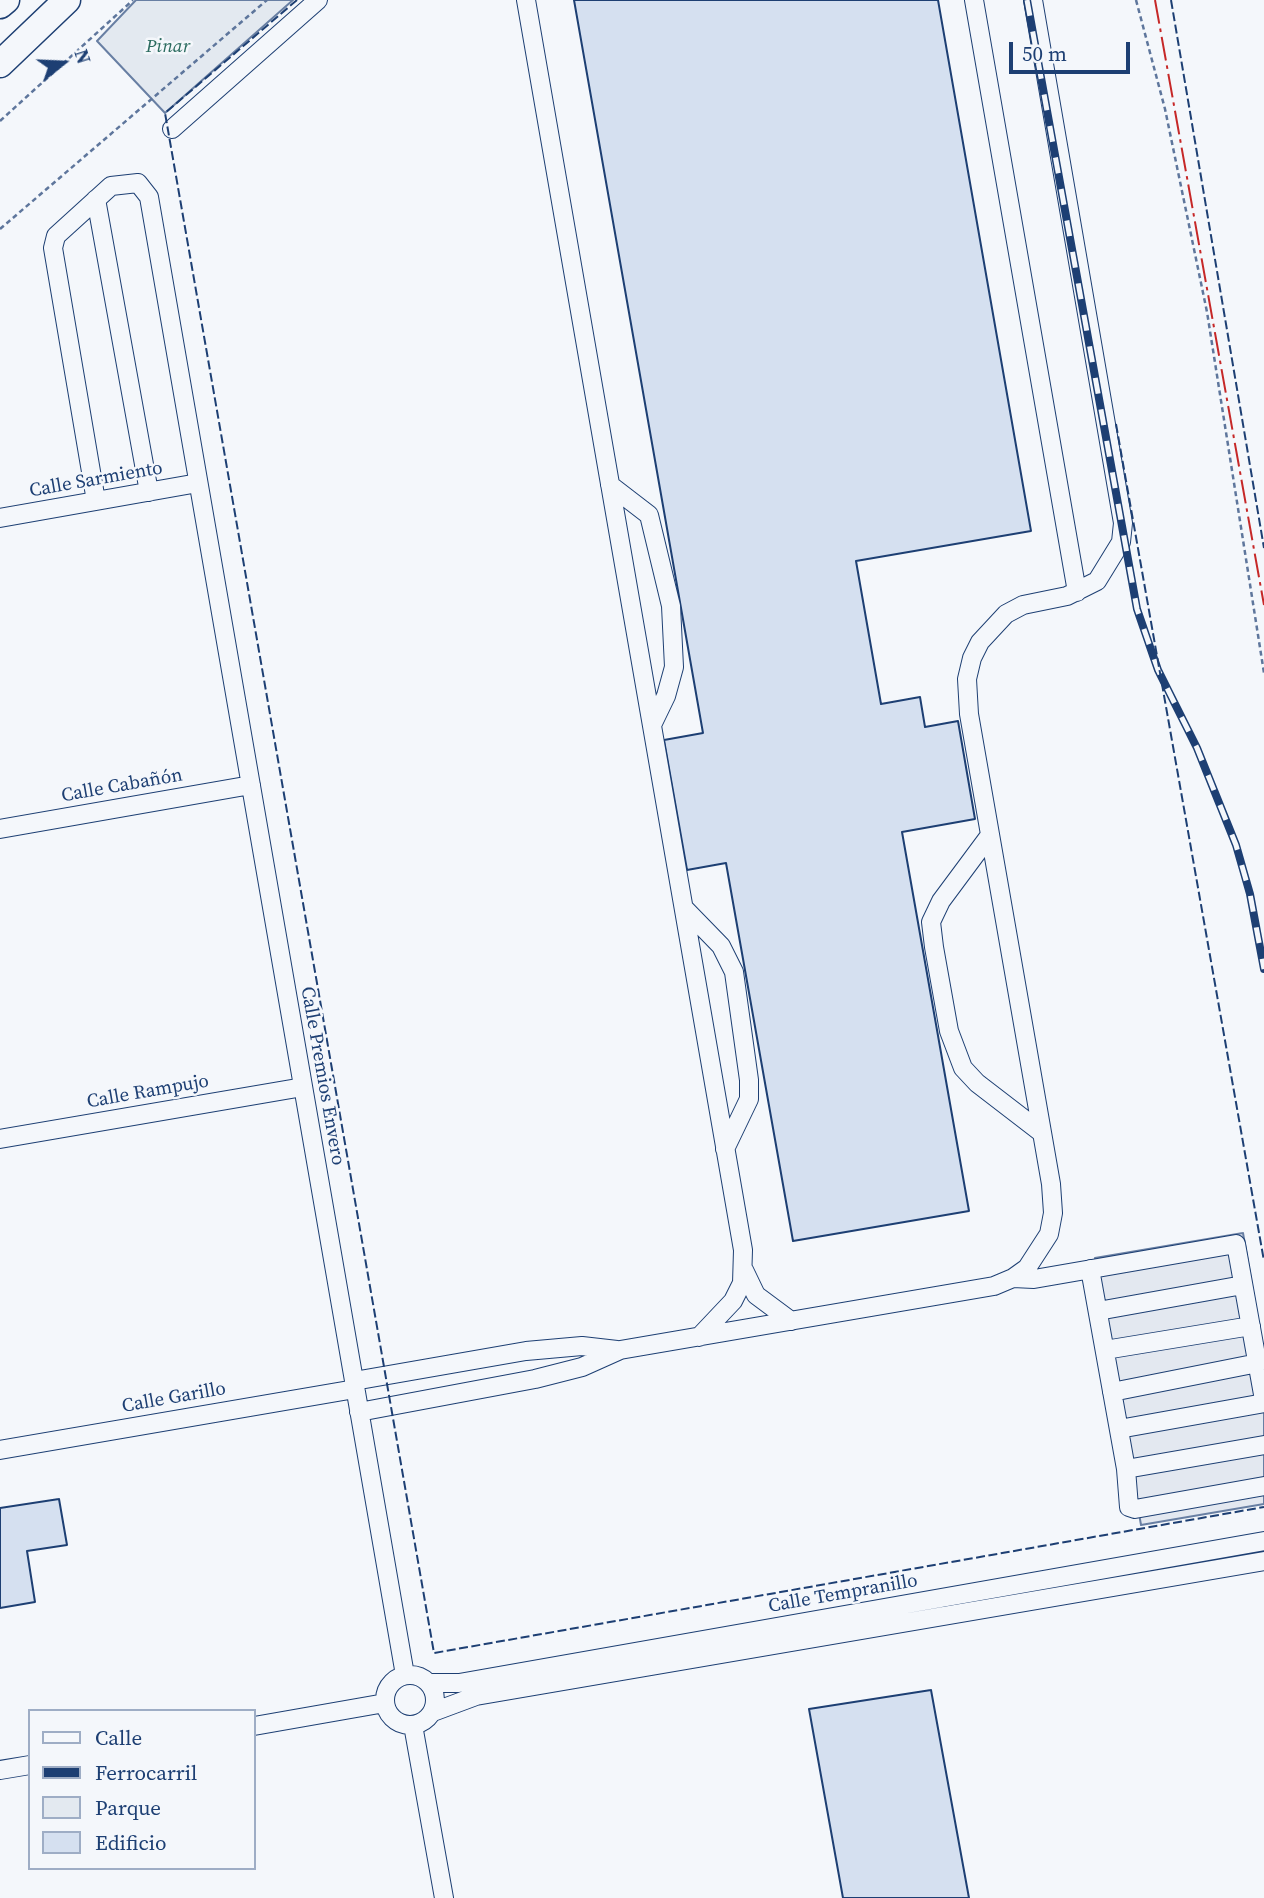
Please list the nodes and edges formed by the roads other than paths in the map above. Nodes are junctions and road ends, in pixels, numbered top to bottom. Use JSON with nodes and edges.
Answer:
{"nodes":[{"id":1,"x":6,"y":0,"type":"edge"},
{"id":2,"x":67,"y":0,"type":"edge"},
{"id":3,"x":318,"y":0,"type":"edge"},
{"id":4,"x":526,"y":0,"type":"edge"},
{"id":5,"x":974,"y":0,"type":"edge"},
{"id":6,"x":1033,"y":0,"type":"edge"},
{"id":7,"x":0,"y":5,"type":"edge"},
{"id":8,"x":0,"y":64,"type":"edge"},
{"id":9,"x":172,"y":129,"type":"dead end"},
{"id":10,"x":96,"y":199,"type":"junction"},
{"id":11,"x":198,"y":483,"type":"junction"},
{"id":12,"x":610,"y":485,"type":"junction"},
{"id":13,"x":149,"y":492,"type":"junction"},
{"id":14,"x":96,"y":501,"type":"junction"},
{"id":15,"x":0,"y":518,"type":"edge"},
{"id":16,"x":1077,"y":592,"type":"junction"},
{"id":17,"x":652,"y":725,"type":"junction"},
{"id":18,"x":251,"y":785,"type":"junction"},
{"id":19,"x":0,"y":829,"type":"edge"},
{"id":20,"x":990,"y":835,"type":"junction"},
{"id":21,"x":684,"y":908,"type":"junction"},
{"id":22,"x":303,"y":1087,"type":"junction"},
{"id":23,"x":1042,"y":1133,"type":"junction"},
{"id":24,"x":0,"y":1139,"type":"edge"},
{"id":25,"x":726,"y":1149,"type":"junction"},
{"id":26,"x":1090,"y":1269,"type":"junction"},
{"id":27,"x":744,"y":1270,"type":"junction"},
{"id":28,"x":1013,"y":1278,"type":"junction"},
{"id":29,"x":1243,"y":1284,"type":"junction"},
{"id":30,"x":1098,"y":1311,"type":"junction"},
{"id":31,"x":791,"y":1321,"type":"junction"},
{"id":32,"x":1251,"y":1326,"type":"junction"},
{"id":33,"x":699,"y":1337,"type":"junction"},
{"id":34,"x":620,"y":1350,"type":"junction"},
{"id":35,"x":1105,"y":1350,"type":"junction"},
{"id":36,"x":1258,"y":1363,"type":"junction"},
{"id":37,"x":354,"y":1385,"type":"junction"},
{"id":38,"x":1112,"y":1392,"type":"junction"},
{"id":39,"x":1264,"y":1402,"type":"edge"},
{"id":40,"x":359,"y":1412,"type":"junction"},
{"id":41,"x":1119,"y":1429,"type":"junction"},
{"id":42,"x":1264,"y":1446,"type":"edge"},
{"id":43,"x":0,"y":1450,"type":"edge"},
{"id":44,"x":1126,"y":1469,"type":"junction"},
{"id":45,"x":1264,"y":1486,"type":"edge"},
{"id":46,"x":1264,"y":1541,"type":"edge"},
{"id":47,"x":1264,"y":1561,"type":"edge"},
{"id":48,"x":405,"y":1675,"type":"junction"},
{"id":49,"x":429,"y":1683,"type":"junction"},
{"id":50,"x":385,"y":1703,"type":"junction"},
{"id":51,"x":433,"y":1712,"type":"junction"},
{"id":52,"x":413,"y":1725,"type":"junction"},
{"id":53,"x":256,"y":1726,"type":"edge"},
{"id":54,"x":28,"y":1765,"type":"edge"},
{"id":55,"x":0,"y":1770,"type":"edge"},
{"id":56,"x":444,"y":1898,"type":"edge"}],
"edges":[{"from":1,"to":7,"type":"highway"},
{"from":2,"to":8,"type":"highway"},
{"from":3,"to":9,"type":"street"},
{"from":4,"to":12,"type":"street"},
{"from":5,"to":16,"type":"street"},
{"from":6,"to":16,"type":"street"},
{"from":10,"to":11,"type":"street","name":"Calle Premios Envero"},
{"from":10,"to":13,"type":"street"},
{"from":10,"to":14,"type":"street","name":"Calle Premios Envero"},
{"from":11,"to":13,"type":"street","name":"Calle Sarmiento"},
{"from":11,"to":18,"type":"street","name":"Calle Premios Envero"},
{"from":12,"to":17,"type":"street"},
{"from":12,"to":17,"type":"street"},
{"from":13,"to":14,"type":"street","name":"Calle Sarmiento"},
{"from":14,"to":15,"type":"street","name":"Calle Sarmiento"},
{"from":16,"to":20,"type":"street"},
{"from":17,"to":21,"type":"street"},
{"from":18,"to":19,"type":"street","name":"Calle Cabañón"},
{"from":18,"to":22,"type":"street","name":"Calle Premios Envero"},
{"from":20,"to":23,"type":"street"},
{"from":20,"to":23,"type":"street"},
{"from":21,"to":25,"type":"street"},
{"from":21,"to":25,"type":"street"},
{"from":22,"to":24,"type":"street","name":"Calle Rampujo"},
{"from":22,"to":37,"type":"street","name":"Calle Premios Envero"},
{"from":23,"to":28,"type":"street"},
{"from":25,"to":27,"type":"street"},
{"from":26,"to":28,"type":"street"},
{"from":26,"to":29,"type":"street"},
{"from":26,"to":30,"type":"street"},
{"from":27,"to":31,"type":"street"},
{"from":27,"to":33,"type":"street"},
{"from":28,"to":31,"type":"street"},
{"from":29,"to":30,"type":"street"},
{"from":29,"to":32,"type":"street"},
{"from":30,"to":35,"type":"street"},
{"from":31,"to":33,"type":"street"},
{"from":32,"to":35,"type":"street"},
{"from":32,"to":36,"type":"street"},
{"from":33,"to":34,"type":"street"},
{"from":34,"to":37,"type":"street","name":"Calle Garillo"},
{"from":34,"to":40,"type":"street"},
{"from":35,"to":38,"type":"street"},
{"from":36,"to":38,"type":"street"},
{"from":36,"to":39,"type":"street"},
{"from":37,"to":40,"type":"street","name":"Calle Premios Envero"},
{"from":37,"to":43,"type":"street","name":"Calle Garillo"},
{"from":38,"to":41,"type":"street"},
{"from":39,"to":41,"type":"street"},
{"from":40,"to":48,"type":"street","name":"Calle Premios Envero"},
{"from":41,"to":44,"type":"street"},
{"from":42,"to":44,"type":"street"},
{"from":44,"to":45,"type":"street"},
{"from":46,"to":49,"type":"street","name":"Calle Tempranillo"},
{"from":47,"to":51,"type":"street","name":"Calle Tempranillo"},
{"from":48,"to":49,"type":"street"},
{"from":48,"to":50,"type":"street"},
{"from":49,"to":51,"type":"street"},
{"from":50,"to":52,"type":"street"},
{"from":50,"to":53,"type":"street"},
{"from":51,"to":52,"type":"street"},
{"from":52,"to":56,"type":"street"},
{"from":54,"to":55,"type":"street"}]}
